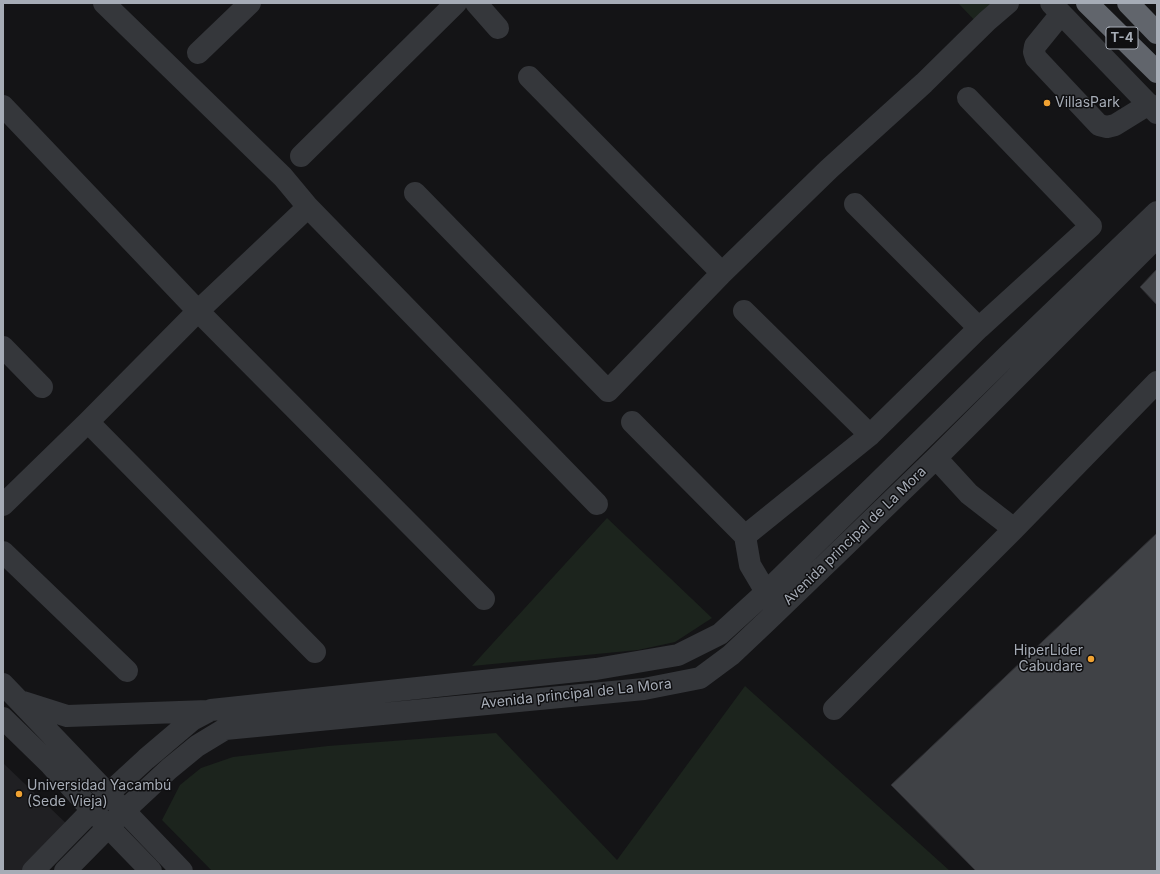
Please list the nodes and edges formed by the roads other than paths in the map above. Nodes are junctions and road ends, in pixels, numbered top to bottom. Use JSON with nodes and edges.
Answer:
{"nodes":[{"id":1,"x":104,"y":3,"type":"edge"},
{"id":2,"x":250,"y":3,"type":"edge"},
{"id":3,"x":456,"y":3,"type":"edge"},
{"id":4,"x":476,"y":3,"type":"edge"},
{"id":5,"x":1008,"y":3,"type":"edge"},
{"id":6,"x":1087,"y":3,"type":"edge"},
{"id":7,"x":1128,"y":3,"type":"edge"},
{"id":8,"x":1056,"y":9,"type":"edge"},
{"id":9,"x":498,"y":28,"type":"dead end"},
{"id":10,"x":1157,"y":33,"type":"edge"},
{"id":11,"x":198,"y":53,"type":"dead end"},
{"id":12,"x":1157,"y":72,"type":"edge"},
{"id":13,"x":529,"y":77,"type":"dead end"},
{"id":14,"x":968,"y":98,"type":"dead end"},
{"id":15,"x":3,"y":106,"type":"edge"},
{"id":16,"x":1153,"y":109,"type":"edge"},
{"id":17,"x":301,"y":156,"type":"dead end"},
{"id":18,"x":415,"y":192,"type":"dead end"},
{"id":19,"x":855,"y":204,"type":"dead end"},
{"id":20,"x":308,"y":207,"type":"junction"},
{"id":21,"x":1156,"y":212,"type":"edge"},
{"id":22,"x":1157,"y":238,"type":"edge"},
{"id":23,"x":722,"y":273,"type":"junction"},
{"id":24,"x":198,"y":311,"type":"junction"},
{"id":25,"x":744,"y":311,"type":"dead end"},
{"id":26,"x":979,"y":328,"type":"junction"},
{"id":27,"x":3,"y":346,"type":"edge"},
{"id":28,"x":1157,"y":382,"type":"edge"},
{"id":29,"x":42,"y":387,"type":"dead end"},
{"id":30,"x":88,"y":422,"type":"junction"},
{"id":31,"x":632,"y":422,"type":"dead end"},
{"id":32,"x":870,"y":434,"type":"junction"},
{"id":33,"x":936,"y":458,"type":"junction"},
{"id":34,"x":597,"y":504,"type":"dead end"},
{"id":35,"x":3,"y":505,"type":"edge"},
{"id":36,"x":1014,"y":529,"type":"junction"},
{"id":37,"x":745,"y":536,"type":"junction"},
{"id":38,"x":3,"y":552,"type":"edge"},
{"id":39,"x":766,"y":592,"type":"junction"},
{"id":40,"x":484,"y":599,"type":"dead end"},
{"id":41,"x":315,"y":652,"type":"dead end"},
{"id":42,"x":127,"y":671,"type":"dead end"},
{"id":43,"x":3,"y":684,"type":"edge"},
{"id":44,"x":19,"y":700,"type":"junction"},
{"id":45,"x":834,"y":709,"type":"dead end"},
{"id":46,"x":211,"y":710,"type":"junction"},
{"id":47,"x":3,"y":718,"type":"edge"},
{"id":48,"x":109,"y":793,"type":"junction"},
{"id":49,"x":92,"y":810,"type":"junction"},
{"id":50,"x":125,"y":810,"type":"junction"},
{"id":51,"x":109,"y":827,"type":"junction"},
{"id":52,"x":33,"y":871,"type":"edge"},
{"id":53,"x":65,"y":871,"type":"edge"},
{"id":54,"x":151,"y":871,"type":"edge"},
{"id":55,"x":182,"y":871,"type":"edge"}],
"edges":[{"from":1,"to":20,"type":"street"},
{"from":2,"to":11,"type":"street"},
{"from":3,"to":17,"type":"street"},
{"from":4,"to":9,"type":"street"},
{"from":5,"to":23,"type":"street"},
{"from":6,"to":12,"type":"highway","number":"T-4"},
{"from":7,"to":10,"type":"highway","number":"T-4"},
{"from":8,"to":16,"type":"street"},
{"from":8,"to":16,"type":"street"},
{"from":13,"to":23,"type":"street"},
{"from":14,"to":26,"type":"street"},
{"from":15,"to":24,"type":"street"},
{"from":18,"to":23,"type":"street"},
{"from":19,"to":26,"type":"street"},
{"from":20,"to":24,"type":"street"},
{"from":20,"to":34,"type":"street"},
{"from":21,"to":39,"type":"street","name":"Avenida principal de La Mora"},
{"from":22,"to":33,"type":"street","name":"Avenida principal de La Mora"},
{"from":24,"to":30,"type":"street"},
{"from":24,"to":40,"type":"street"},
{"from":25,"to":32,"type":"street"},
{"from":26,"to":32,"type":"street"},
{"from":27,"to":29,"type":"street"},
{"from":28,"to":36,"type":"street"},
{"from":30,"to":35,"type":"street"},
{"from":30,"to":41,"type":"street"},
{"from":31,"to":37,"type":"street"},
{"from":32,"to":37,"type":"street"},
{"from":33,"to":36,"type":"street"},
{"from":33,"to":50,"type":"street","name":"Avenida principal de La Mora"},
{"from":36,"to":45,"type":"street"},
{"from":37,"to":39,"type":"street"},
{"from":38,"to":42,"type":"street"},
{"from":39,"to":46,"type":"street","name":"Avenida principal de La Mora"},
{"from":43,"to":44,"type":"street"},
{"from":44,"to":46,"type":"street"},
{"from":44,"to":48,"type":"street"},
{"from":46,"to":48,"type":"street","name":"Avenida principal de La Mora"},
{"from":47,"to":49,"type":"street"},
{"from":48,"to":49,"type":"street","name":"Avenida principal de La Mora"},
{"from":48,"to":50,"type":"street"},
{"from":49,"to":51,"type":"street"},
{"from":49,"to":52,"type":"street","name":"Avenida principal de La Mora"},
{"from":50,"to":51,"type":"street","name":"Avenida principal de La Mora"},
{"from":50,"to":55,"type":"street"},
{"from":51,"to":53,"type":"street","name":"Avenida principal de La Mora"},
{"from":51,"to":54,"type":"street"}]}
